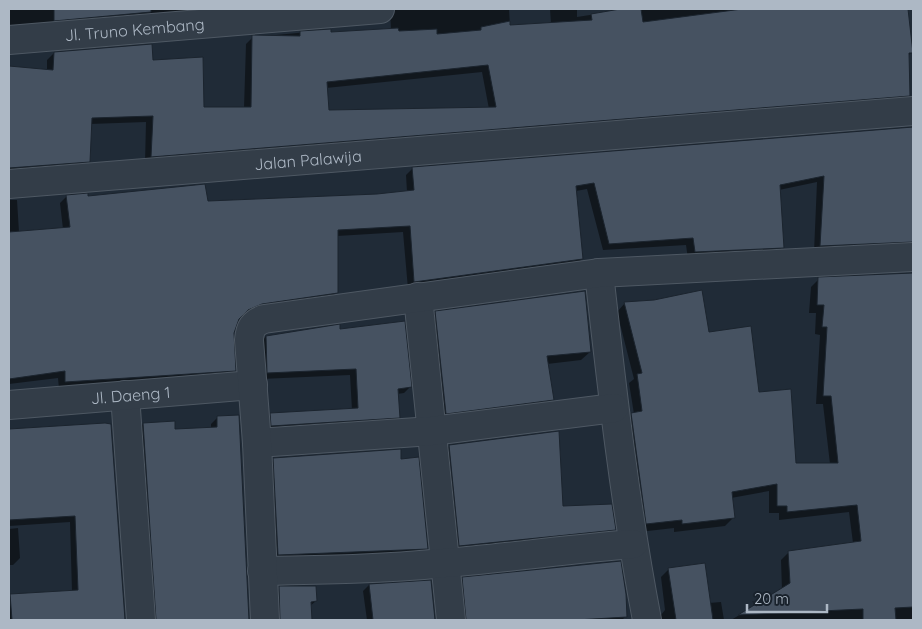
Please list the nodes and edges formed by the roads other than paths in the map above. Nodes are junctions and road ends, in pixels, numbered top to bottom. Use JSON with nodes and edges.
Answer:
{"nodes":[{"id":1,"x":380,"y":9,"type":"edge"},
{"id":2,"x":9,"y":40,"type":"edge"},
{"id":3,"x":913,"y":111,"type":"edge"},
{"id":4,"x":9,"y":184,"type":"edge"},
{"id":5,"x":913,"y":256,"type":"edge"},
{"id":6,"x":599,"y":273,"type":"junction"},
{"id":7,"x":418,"y":297,"type":"junction"},
{"id":8,"x":253,"y":385,"type":"junction"},
{"id":9,"x":125,"y":395,"type":"junction"},
{"id":10,"x":9,"y":405,"type":"edge"},
{"id":11,"x":614,"y":408,"type":"junction"},
{"id":12,"x":432,"y":431,"type":"junction"},
{"id":13,"x":257,"y":443,"type":"junction"},
{"id":14,"x":633,"y":544,"type":"junction"},
{"id":15,"x":445,"y":563,"type":"junction"},
{"id":16,"x":262,"y":571,"type":"junction"},
{"id":17,"x":141,"y":620,"type":"edge"},
{"id":18,"x":265,"y":620,"type":"edge"},
{"id":19,"x":451,"y":620,"type":"edge"},
{"id":20,"x":647,"y":620,"type":"edge"}],
"edges":[{"from":1,"to":2,"type":"street","name":"Jl. Truno Kembang"},
{"from":3,"to":4,"type":"street","name":"Jalan Palawija"},
{"from":5,"to":6,"type":"street"},
{"from":6,"to":7,"type":"street"},
{"from":6,"to":11,"type":"street"},
{"from":7,"to":8,"type":"street"},
{"from":7,"to":12,"type":"street"},
{"from":8,"to":9,"type":"street","name":"Jl. Daeng 1"},
{"from":8,"to":13,"type":"street"},
{"from":9,"to":10,"type":"street","name":"Jl. Daeng 1"},
{"from":9,"to":17,"type":"street"},
{"from":11,"to":12,"type":"street"},
{"from":11,"to":14,"type":"street"},
{"from":12,"to":13,"type":"street"},
{"from":12,"to":15,"type":"street"},
{"from":13,"to":16,"type":"street"},
{"from":14,"to":15,"type":"street"},
{"from":14,"to":20,"type":"street"},
{"from":15,"to":16,"type":"street"},
{"from":15,"to":19,"type":"street"},
{"from":16,"to":18,"type":"street"}]}
